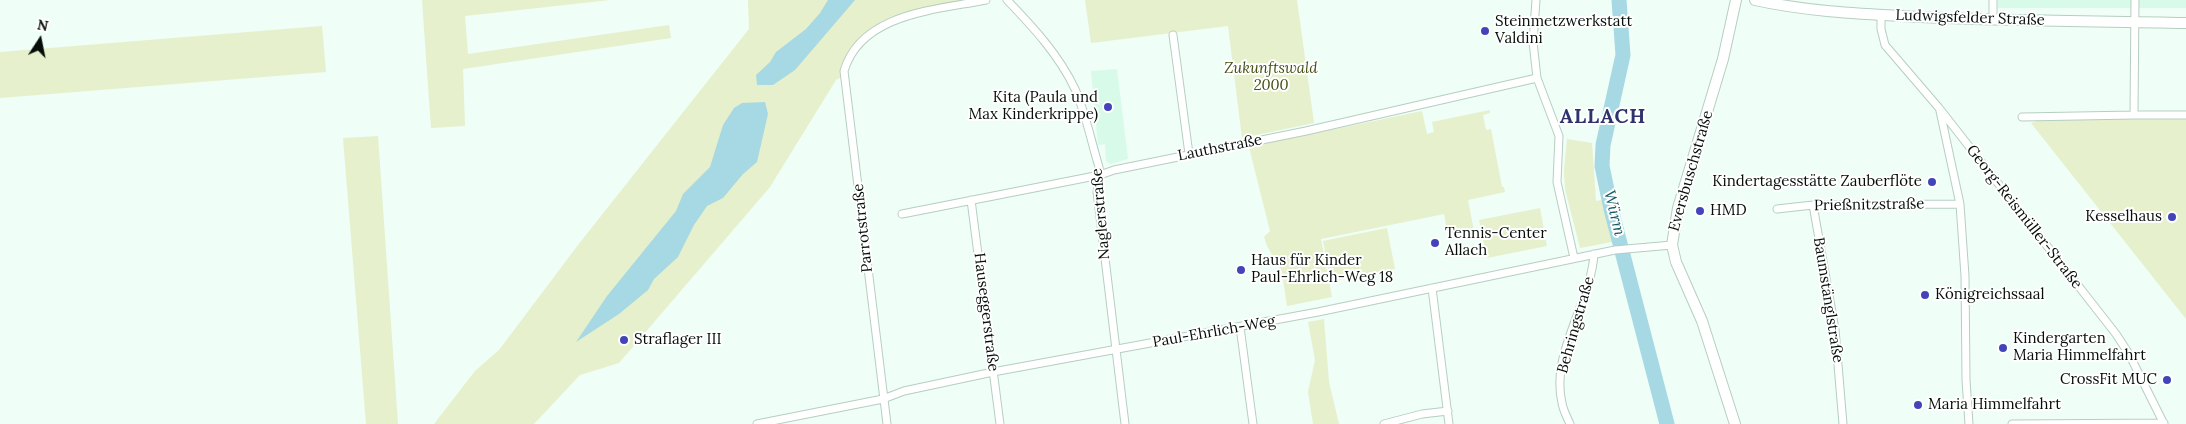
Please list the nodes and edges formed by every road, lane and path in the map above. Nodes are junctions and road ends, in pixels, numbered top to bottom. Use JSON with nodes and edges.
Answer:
{"nodes":[{"id":1,"x":986,"y":0,"type":"edge"},
{"id":2,"x":1007,"y":0,"type":"edge"},
{"id":3,"x":1536,"y":0,"type":"edge"},
{"id":4,"x":1736,"y":0,"type":"edge"},
{"id":5,"x":1755,"y":0,"type":"edge"},
{"id":6,"x":1993,"y":0,"type":"edge"},
{"id":7,"x":2135,"y":0,"type":"edge"},
{"id":8,"x":1882,"y":15,"type":"junction"},
{"id":9,"x":1993,"y":20,"type":"junction"},
{"id":10,"x":2133,"y":22,"type":"junction"},
{"id":11,"x":2186,"y":23,"type":"edge"},
{"id":12,"x":1173,"y":36,"type":"dead end"},
{"id":13,"x":1537,"y":78,"type":"junction"},
{"id":14,"x":1939,"y":108,"type":"junction"},
{"id":15,"x":2186,"y":115,"type":"edge"},
{"id":16,"x":2134,"y":116,"type":"junction"},
{"id":17,"x":2022,"y":117,"type":"dead end"},
{"id":18,"x":1189,"y":154,"type":"junction"},
{"id":19,"x":1100,"y":175,"type":"junction"},
{"id":20,"x":972,"y":200,"type":"junction"},
{"id":21,"x":1960,"y":204,"type":"junction"},
{"id":22,"x":1813,"y":205,"type":"junction"},
{"id":23,"x":1777,"y":209,"type":"dead end"},
{"id":24,"x":902,"y":214,"type":"dead end"},
{"id":25,"x":1672,"y":245,"type":"junction"},
{"id":26,"x":1594,"y":254,"type":"junction"},
{"id":27,"x":1574,"y":258,"type":"junction"},
{"id":28,"x":1432,"y":288,"type":"junction"},
{"id":29,"x":1240,"y":327,"type":"junction"},
{"id":30,"x":1116,"y":350,"type":"junction"},
{"id":31,"x":993,"y":372,"type":"junction"},
{"id":32,"x":883,"y":399,"type":"junction"},
{"id":33,"x":1448,"y":411,"type":"junction"},
{"id":34,"x":789,"y":421,"type":"edge"},
{"id":35,"x":757,"y":424,"type":"edge"},
{"id":36,"x":887,"y":424,"type":"edge"},
{"id":37,"x":1000,"y":424,"type":"edge"},
{"id":38,"x":1125,"y":424,"type":"edge"},
{"id":39,"x":1254,"y":424,"type":"edge"},
{"id":40,"x":1384,"y":424,"type":"edge"},
{"id":41,"x":1449,"y":424,"type":"edge"},
{"id":42,"x":1570,"y":424,"type":"edge"},
{"id":43,"x":1734,"y":424,"type":"edge"},
{"id":44,"x":1843,"y":424,"type":"edge"},
{"id":45,"x":1969,"y":424,"type":"edge"},
{"id":46,"x":2012,"y":424,"type":"edge"},
{"id":47,"x":2164,"y":424,"type":"edge"}],
"edges":[{"from":1,"to":32,"type":"street","name":"Parrotstraße"},
{"from":2,"to":19,"type":"street","name":"Naglerstraße"},
{"from":3,"to":13,"type":"street"},
{"from":4,"to":25,"type":"main road","name":"Eversbuschstraße"},
{"from":5,"to":8,"type":"main road","name":"Ludwigsfelder Straße"},
{"from":6,"to":9,"type":"street"},
{"from":7,"to":10,"type":"street"},
{"from":8,"to":9,"type":"main road","name":"Ludwigsfelder Straße"},
{"from":8,"to":14,"type":"street","name":"Georg-Reismüller-Straße"},
{"from":9,"to":10,"type":"main road","name":"Ludwigsfelder Straße"},
{"from":10,"to":11,"type":"main road","name":"Ludwigsfelder Straße"},
{"from":10,"to":16,"type":"street"},
{"from":12,"to":18,"type":"street"},
{"from":13,"to":18,"type":"street","name":"Lauthstraße"},
{"from":13,"to":27,"type":"street"},
{"from":14,"to":21,"type":"street"},
{"from":14,"to":47,"type":"street","name":"Georg-Reismüller-Straße"},
{"from":15,"to":16,"type":"street"},
{"from":16,"to":17,"type":"street"},
{"from":18,"to":19,"type":"street","name":"Lauthstraße"},
{"from":19,"to":20,"type":"street","name":"Lauthstraße"},
{"from":19,"to":30,"type":"street","name":"Naglerstraße"},
{"from":20,"to":24,"type":"street","name":"Lauthstraße"},
{"from":20,"to":31,"type":"street","name":"Hauseggerstraße"},
{"from":21,"to":22,"type":"street","name":"Prießnitzstraße"},
{"from":21,"to":45,"type":"street"},
{"from":22,"to":23,"type":"street","name":"Prießnitzstraße"},
{"from":22,"to":44,"type":"street","name":"Baumstänglstraße"},
{"from":25,"to":26,"type":"street","name":"Paul-Ehrlich-Weg"},
{"from":25,"to":43,"type":"main road","name":"Eversbuschstraße"},
{"from":26,"to":27,"type":"street","name":"Paul-Ehrlich-Weg"},
{"from":26,"to":42,"type":"street","name":"Behringstraße"},
{"from":27,"to":28,"type":"street","name":"Paul-Ehrlich-Weg"},
{"from":28,"to":29,"type":"street","name":"Paul-Ehrlich-Weg"},
{"from":28,"to":33,"type":"street"},
{"from":29,"to":30,"type":"street","name":"Paul-Ehrlich-Weg"},
{"from":29,"to":39,"type":"street"},
{"from":30,"to":31,"type":"street","name":"Paul-Ehrlich-Weg"},
{"from":30,"to":38,"type":"street","name":"Naglerstraße"},
{"from":31,"to":32,"type":"street","name":"Paul-Ehrlich-Weg"},
{"from":31,"to":37,"type":"street","name":"Hauseggerstraße"},
{"from":32,"to":34,"type":"street","name":"Paul-Ehrlich-Weg"},
{"from":32,"to":36,"type":"street","name":"Parrotstraße"},
{"from":33,"to":40,"type":"street"},
{"from":33,"to":41,"type":"street"},
{"from":34,"to":35,"type":"street","name":"Paul-Ehrlich-Weg"},
{"from":46,"to":47,"type":"street"}]}
